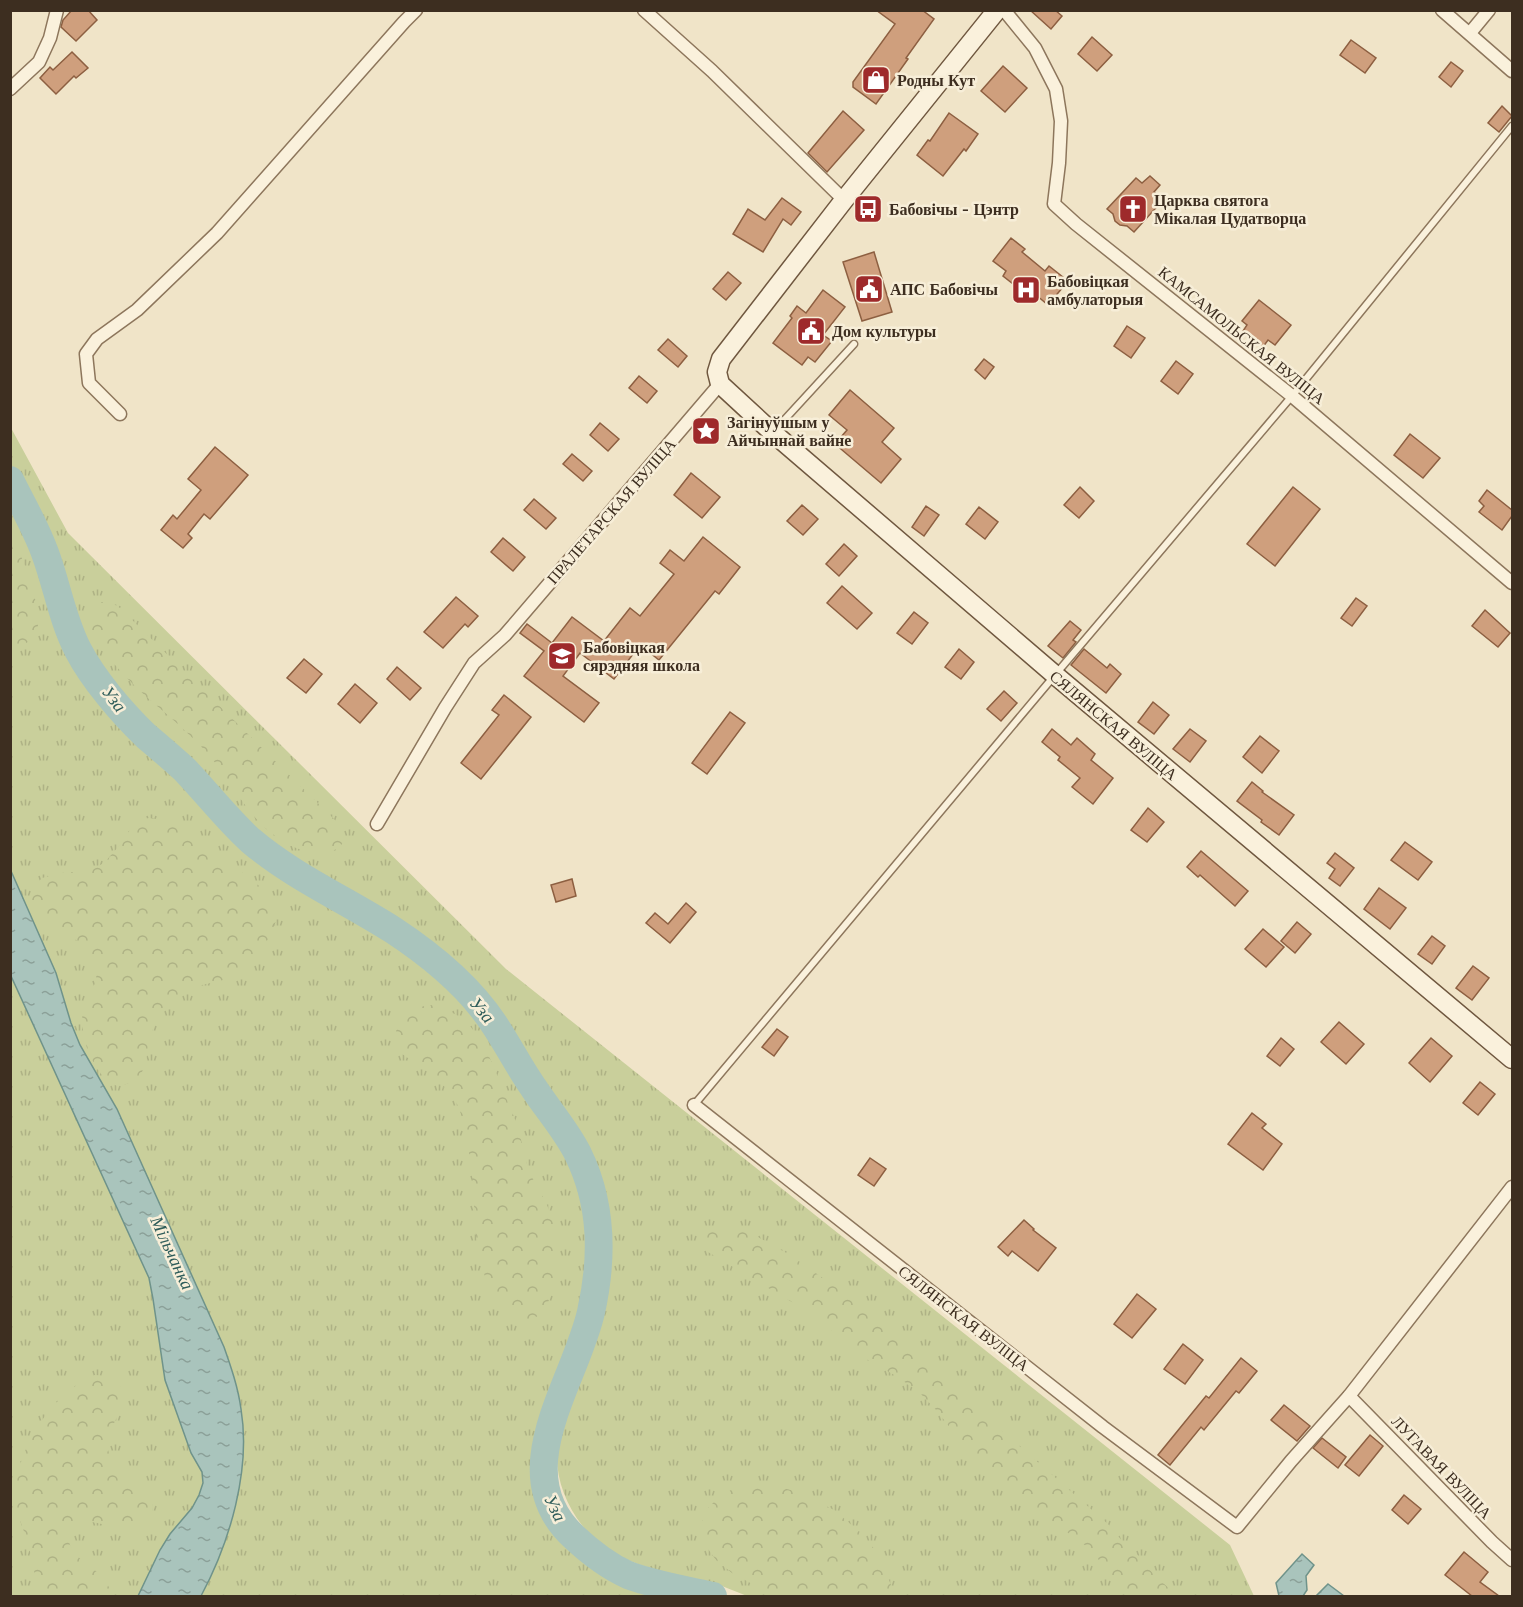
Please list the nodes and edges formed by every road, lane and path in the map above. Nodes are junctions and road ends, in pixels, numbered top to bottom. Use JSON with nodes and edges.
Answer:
{"nodes":[{"id":1,"x":57,"y":10,"type":"edge"},
{"id":2,"x":416,"y":10,"type":"edge"},
{"id":3,"x":644,"y":10,"type":"edge"},
{"id":4,"x":997,"y":10,"type":"edge"},
{"id":5,"x":1004,"y":10,"type":"edge"},
{"id":6,"x":1442,"y":10,"type":"edge"},
{"id":7,"x":1489,"y":10,"type":"edge"},
{"id":8,"x":1470,"y":33,"type":"junction"},
{"id":9,"x":1512,"y":70,"type":"edge"},
{"id":10,"x":10,"y":89,"type":"edge"},
{"id":11,"x":1512,"y":126,"type":"edge"},
{"id":12,"x":844,"y":200,"type":"junction"},
{"id":13,"x":854,"y":344,"type":"dead end"},
{"id":14,"x":720,"y":384,"type":"junction"},
{"id":15,"x":1292,"y":396,"type":"junction"},
{"id":16,"x":120,"y":414,"type":"dead end"},
{"id":17,"x":772,"y":432,"type":"junction"},
{"id":18,"x":1512,"y":583,"type":"edge"},
{"id":19,"x":1055,"y":675,"type":"junction"},
{"id":20,"x":377,"y":824,"type":"dead end"},
{"id":21,"x":1512,"y":1059,"type":"edge"},
{"id":22,"x":694,"y":1105,"type":"joint"},
{"id":23,"x":1512,"y":1187,"type":"edge"},
{"id":24,"x":1349,"y":1395,"type":"junction"},
{"id":25,"x":1512,"y":1560,"type":"edge"}],
"edges":[{"from":1,"to":10,"type":"street"},
{"from":2,"to":16,"type":"street"},
{"from":3,"to":12,"type":"street"},
{"from":4,"to":12,"type":"street"},
{"from":5,"to":15,"type":"street","name":"КАМСАМОЛЬСКАЯ ВУЛІЦА"},
{"from":6,"to":8,"type":"street"},
{"from":7,"to":8,"type":"street"},
{"from":8,"to":9,"type":"street"},
{"from":11,"to":15,"type":"lane"},
{"from":12,"to":14,"type":"street"},
{"from":13,"to":17,"type":"lane"},
{"from":14,"to":17,"type":"street","name":"СЯЛЯНСКАЯ ВУЛІЦА"},
{"from":14,"to":20,"type":"street","name":"ПРАЛЕТАРСКАЯ ВУЛІЦА"},
{"from":15,"to":18,"type":"street","name":"КАМСАМОЛЬСКАЯ ВУЛІЦА"},
{"from":15,"to":19,"type":"lane"},
{"from":17,"to":19,"type":"street","name":"СЯЛЯНСКАЯ ВУЛІЦА"},
{"from":19,"to":21,"type":"street","name":"СЯЛЯНСКАЯ ВУЛІЦА"},
{"from":19,"to":22,"type":"lane"},
{"from":22,"to":24,"type":"street","name":"СЯЛЯНСКАЯ ВУЛІЦА"},
{"from":23,"to":24,"type":"street"},
{"from":24,"to":25,"type":"street","name":"ЛУГАВАЯ ВУЛІЦА"}]}
